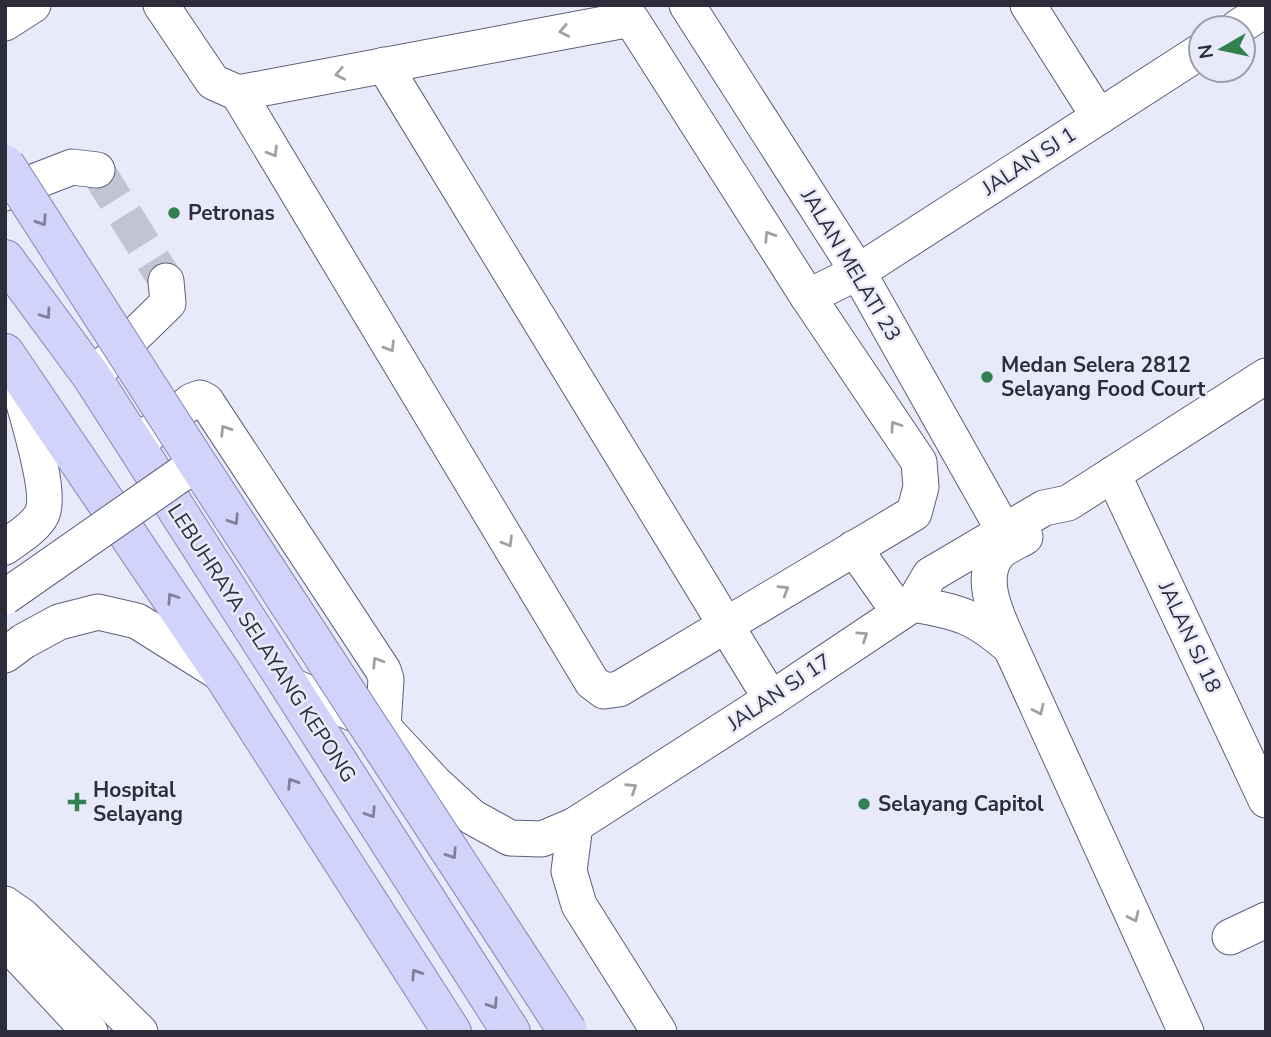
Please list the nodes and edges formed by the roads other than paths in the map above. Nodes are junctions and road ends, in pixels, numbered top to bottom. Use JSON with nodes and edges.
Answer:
{"nodes":[{"id":1,"x":33,"y":5,"type":"edge"},
{"id":2,"x":161,"y":5,"type":"edge"},
{"id":3,"x":1028,"y":5,"type":"edge"},
{"id":4,"x":697,"y":9,"type":"edge"},
{"id":5,"x":5,"y":23,"type":"edge"},
{"id":6,"x":1187,"y":60,"type":"edge"},
{"id":7,"x":384,"y":65,"type":"junction"},
{"id":8,"x":238,"y":93,"type":"junction"},
{"id":9,"x":1099,"y":117,"type":"junction"},
{"id":10,"x":5,"y":164,"type":"edge"},
{"id":11,"x":97,"y":170,"type":"dead end"},
{"id":12,"x":5,"y":193,"type":"edge"},
{"id":13,"x":5,"y":259,"type":"edge"},
{"id":14,"x":858,"y":272,"type":"junction"},
{"id":15,"x":166,"y":281,"type":"dead end"},
{"id":16,"x":808,"y":297,"type":"junction"},
{"id":17,"x":9,"y":359,"type":"edge"},
{"id":18,"x":1266,"y":376,"type":"edge"},
{"id":19,"x":92,"y":377,"type":"junction"},
{"id":20,"x":136,"y":444,"type":"junction"},
{"id":21,"x":197,"y":463,"type":"junction"},
{"id":22,"x":1114,"y":474,"type":"junction"},
{"id":23,"x":1068,"y":503,"type":"junction"},
{"id":24,"x":1004,"y":531,"type":"junction"},
{"id":25,"x":5,"y":547,"type":"edge"},
{"id":26,"x":855,"y":548,"type":"junction"},
{"id":27,"x":5,"y":597,"type":"edge"},
{"id":28,"x":906,"y":608,"type":"junction"},
{"id":29,"x":726,"y":625,"type":"junction"},
{"id":30,"x":1011,"y":648,"type":"junction"},
{"id":31,"x":5,"y":655,"type":"edge"},
{"id":32,"x":223,"y":675,"type":"junction"},
{"id":33,"x":288,"y":684,"type":"junction"},
{"id":34,"x":771,"y":699,"type":"junction"},
{"id":35,"x":383,"y":727,"type":"junction"},
{"id":36,"x":1264,"y":792,"type":"edge"},
{"id":37,"x":575,"y":825,"type":"junction"},
{"id":38,"x":5,"y":904,"type":"edge"},
{"id":39,"x":1266,"y":920,"type":"edge"},
{"id":40,"x":1230,"y":937,"type":"dead end"},
{"id":41,"x":5,"y":941,"type":"edge"},
{"id":42,"x":120,"y":1025,"type":"edge"},
{"id":43,"x":90,"y":1032,"type":"edge"},
{"id":44,"x":453,"y":1032,"type":"edge"},
{"id":45,"x":510,"y":1032,"type":"edge"},
{"id":46,"x":568,"y":1032,"type":"edge"},
{"id":47,"x":659,"y":1032,"type":"edge"},
{"id":48,"x":1186,"y":1032,"type":"edge"}],
"edges":[{"from":1,"to":5,"type":"street"},
{"from":2,"to":8,"type":"street"},
{"from":3,"to":9,"type":"street"},
{"from":4,"to":14,"type":"street","name":"JALAN MELATI 23"},
{"from":6,"to":9,"type":"street","name":"JALAN SJ 1"},
{"from":7,"to":8,"type":"street","one_way":true},
{"from":16,"to":7,"type":"street","one_way":true},
{"from":7,"to":29,"type":"street"},
{"from":8,"to":29,"type":"street","one_way":true},
{"from":9,"to":14,"type":"street","name":"JALAN SJ 1"},
{"from":10,"to":21,"type":"main road","one_way":true,"bridge":true},
{"from":11,"to":12,"type":"street"},
{"from":13,"to":19,"type":"main road","name":"LEBUHRAYA SELAYANG KEPONG","one_way":true},
{"from":14,"to":16,"type":"street","name":"JALAN SJ 1"},
{"from":14,"to":24,"type":"street","name":"JALAN MELATI 23"},
{"from":15,"to":19,"type":"street"},
{"from":26,"to":16,"type":"street","one_way":true},
{"from":17,"to":25,"type":"street"},
{"from":32,"to":17,"type":"main road","one_way":true},
{"from":18,"to":22,"type":"street","name":"JALAN SJ 17"},
{"from":19,"to":20,"type":"main road","name":"LEBUHRAYA SELAYANG KEPONG"},
{"from":20,"to":33,"type":"main road","name":"LEBUHRAYA SELAYANG KEPONG"},
{"from":35,"to":20,"type":"street","one_way":true},
{"from":21,"to":27,"type":"street","bridge":true},
{"from":21,"to":46,"type":"main road","one_way":true,"bridge":true},
{"from":22,"to":23,"type":"street","name":"JALAN SJ 17"},
{"from":22,"to":36,"type":"street","name":"JALAN SJ 18"},
{"from":23,"to":24,"type":"street","name":"JALAN SJ 17"},
{"from":23,"to":30,"type":"street"},
{"from":24,"to":28,"type":"street","name":"JALAN SJ 17"},
{"from":26,"to":28,"type":"street"},
{"from":29,"to":26,"type":"street","one_way":true},
{"from":28,"to":30,"type":"street"},
{"from":34,"to":28,"type":"street","name":"JALAN SJ 17","one_way":true},
{"from":29,"to":34,"type":"street"},
{"from":30,"to":48,"type":"street","one_way":true},
{"from":31,"to":32,"type":"street"},
{"from":44,"to":32,"type":"main road","one_way":true},
{"from":33,"to":35,"type":"street","name":"JALAN SJ 17"},
{"from":33,"to":45,"type":"main road","name":"LEBUHRAYA SELAYANG KEPONG","one_way":true},
{"from":37,"to":34,"type":"street","name":"JALAN SJ 17","one_way":true},
{"from":35,"to":37,"type":"street","name":"JALAN SJ 17"},
{"from":37,"to":47,"type":"street"},
{"from":38,"to":42,"type":"street"},
{"from":39,"to":40,"type":"street"},
{"from":41,"to":43,"type":"street"}]}
